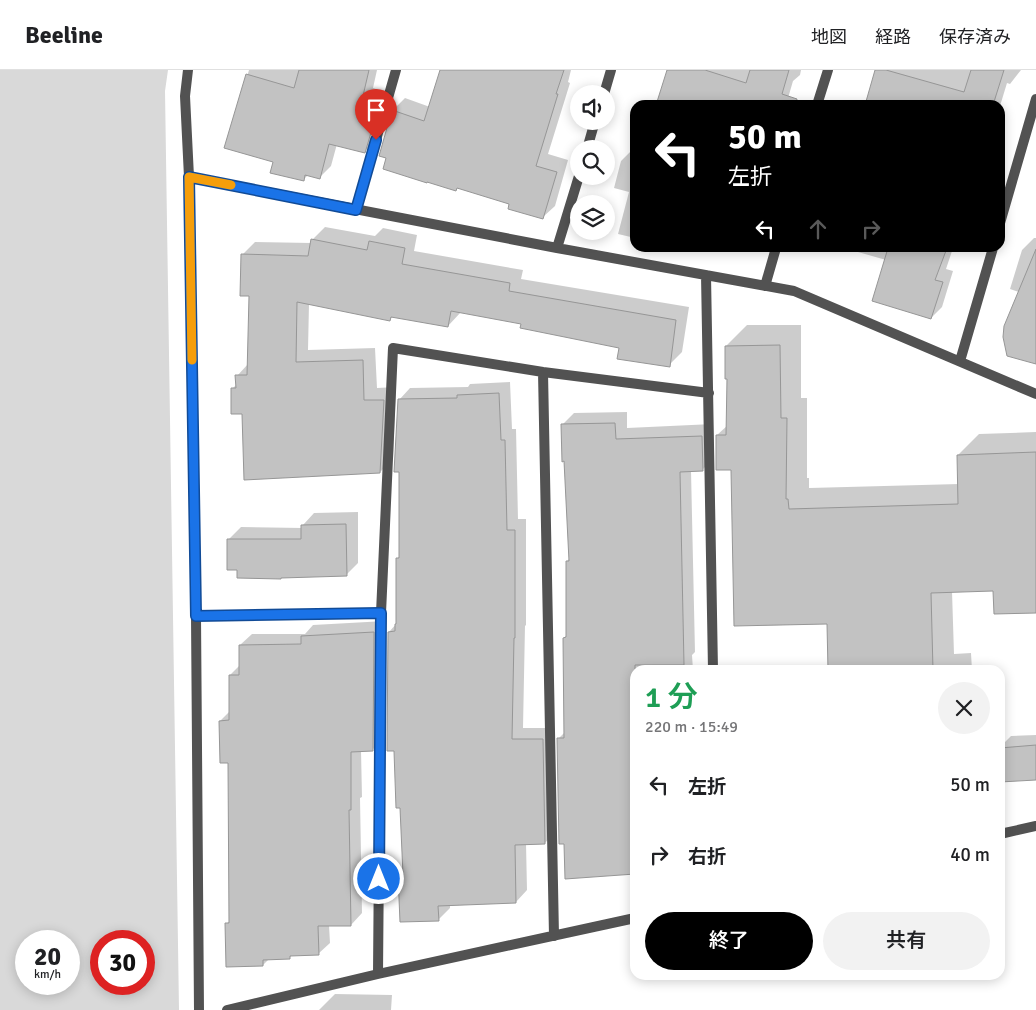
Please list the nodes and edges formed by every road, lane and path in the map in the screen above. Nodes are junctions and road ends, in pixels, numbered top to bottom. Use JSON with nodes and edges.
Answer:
{"nodes":[{"id":1,"x":188,"y":70,"type":"edge"},
{"id":2,"x":396,"y":70,"type":"edge"},
{"id":3,"x":611,"y":70,"type":"edge"},
{"id":4,"x":828,"y":70,"type":"edge"},
{"id":5,"x":607,"y":85,"type":"edge"},
{"id":6,"x":1036,"y":99,"type":"edge"},
{"id":7,"x":819,"y":100,"type":"edge"},
{"id":8,"x":189,"y":177,"type":"junction"},
{"id":9,"x":576,"y":185,"type":"edge"},
{"id":10,"x":1005,"y":206,"type":"edge"},
{"id":11,"x":356,"y":210,"type":"junction"},
{"id":12,"x":557,"y":248,"type":"junction"},
{"id":13,"x":775,"y":252,"type":"edge"},
{"id":14,"x":992,"y":252,"type":"edge"},
{"id":15,"x":706,"y":275,"type":"junction"},
{"id":16,"x":765,"y":286,"type":"junction"},
{"id":17,"x":960,"y":361,"type":"junction"},
{"id":18,"x":543,"y":372,"type":"junction"},
{"id":19,"x":709,"y":393,"type":"junction"},
{"id":20,"x":1036,"y":394,"type":"edge"},
{"id":21,"x":381,"y":613,"type":"junction"},
{"id":22,"x":196,"y":616,"type":"junction"},
{"id":23,"x":713,"y":665,"type":"edge"},
{"id":24,"x":1036,"y":826,"type":"edge"},
{"id":25,"x":1005,"y":833,"type":"edge"},
{"id":26,"x":630,"y":919,"type":"edge"},
{"id":27,"x":554,"y":936,"type":"junction"},
{"id":28,"x":378,"y":974,"type":"junction"},
{"id":29,"x":198,"y":1010,"type":"edge"},
{"id":30,"x":227,"y":1010,"type":"edge"}],
"edges":[{"from":1,"to":8,"type":"street"},
{"from":2,"to":11,"type":"street"},
{"from":3,"to":5,"type":"street"},
{"from":4,"to":7,"type":"street"},
{"from":6,"to":10,"type":"street"},
{"from":8,"to":11,"type":"street"},
{"from":8,"to":22,"type":"street"},
{"from":9,"to":12,"type":"street"},
{"from":11,"to":12,"type":"street"},
{"from":12,"to":15,"type":"street"},
{"from":13,"to":16,"type":"street"},
{"from":14,"to":17,"type":"street"},
{"from":15,"to":16,"type":"street"},
{"from":15,"to":19,"type":"street"},
{"from":16,"to":17,"type":"street"},
{"from":17,"to":20,"type":"street"},
{"from":18,"to":19,"type":"street"},
{"from":18,"to":21,"type":"street"},
{"from":18,"to":27,"type":"street"},
{"from":19,"to":23,"type":"street"},
{"from":21,"to":22,"type":"street"},
{"from":21,"to":28,"type":"street"},
{"from":22,"to":29,"type":"street"},
{"from":24,"to":25,"type":"street"},
{"from":26,"to":27,"type":"street"},
{"from":27,"to":28,"type":"street"},
{"from":28,"to":30,"type":"street"}]}
